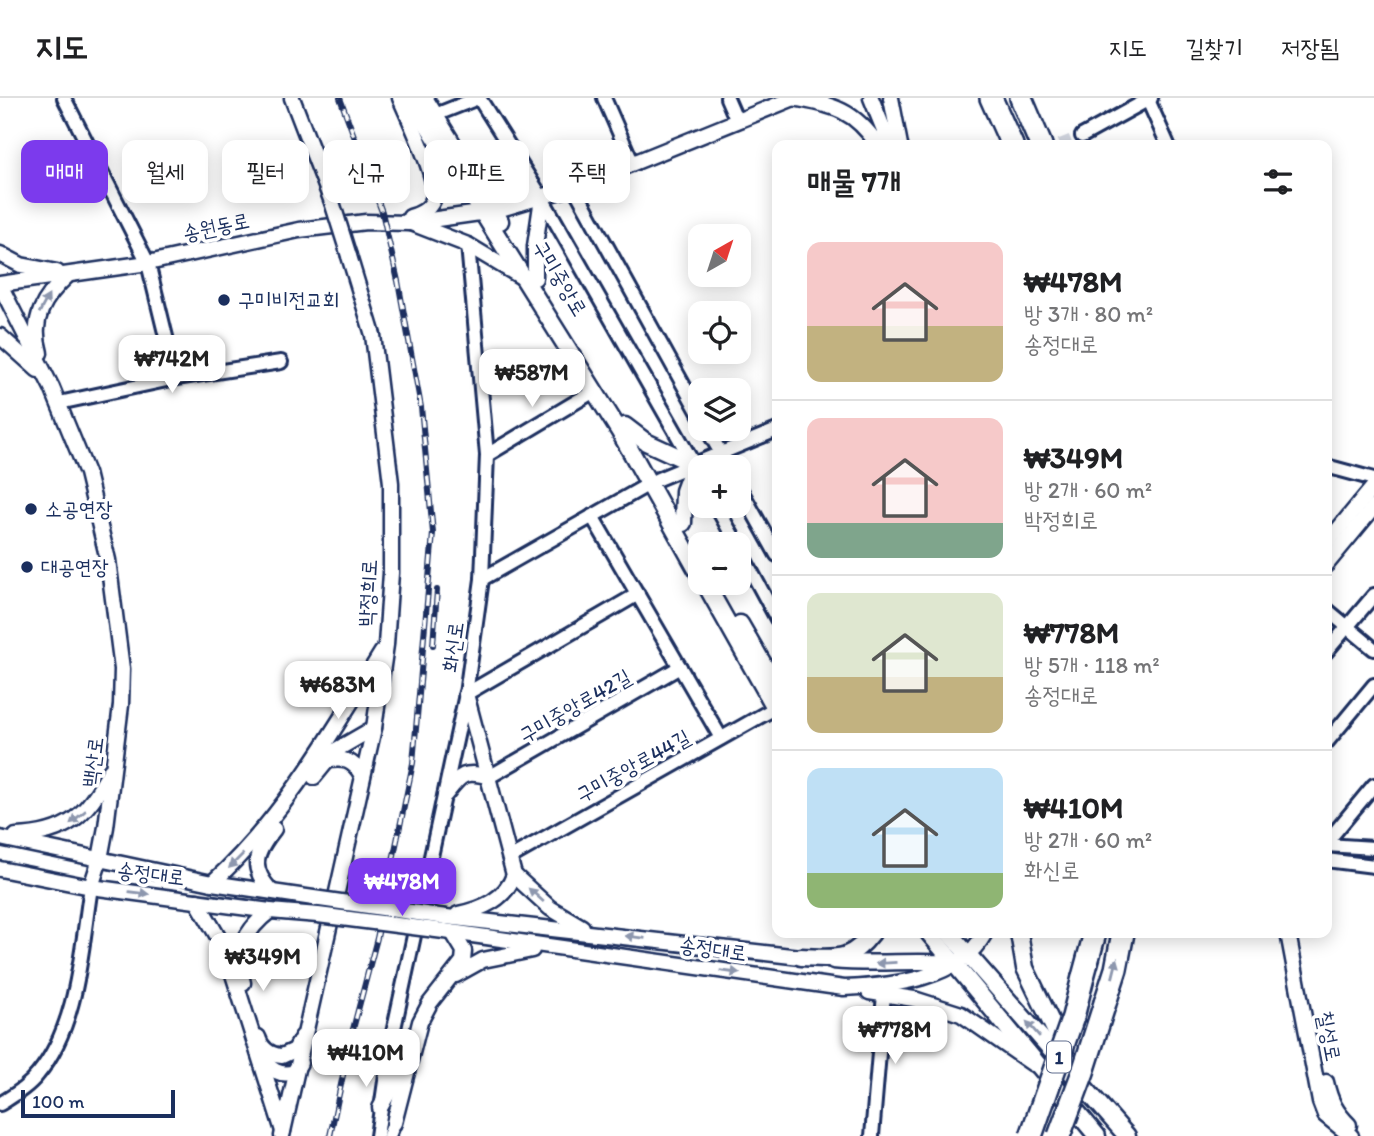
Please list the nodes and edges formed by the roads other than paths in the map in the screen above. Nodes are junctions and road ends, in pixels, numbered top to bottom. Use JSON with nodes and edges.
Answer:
{"nodes":[{"id":1,"x":64,"y":98,"type":"edge"},
{"id":2,"x":292,"y":98,"type":"edge"},
{"id":3,"x":401,"y":98,"type":"edge"},
{"id":4,"x":411,"y":98,"type":"edge"},
{"id":5,"x":424,"y":98,"type":"edge"},
{"id":6,"x":479,"y":98,"type":"edge"},
{"id":7,"x":604,"y":98,"type":"edge"},
{"id":8,"x":727,"y":98,"type":"edge"},
{"id":9,"x":775,"y":98,"type":"edge"},
{"id":10,"x":794,"y":98,"type":"edge"},
{"id":11,"x":871,"y":98,"type":"edge"},
{"id":12,"x":891,"y":98,"type":"edge"},
{"id":13,"x":992,"y":98,"type":"edge"},
{"id":14,"x":1021,"y":98,"type":"edge"},
{"id":15,"x":1150,"y":99,"type":"edge"},
{"id":16,"x":758,"y":113,"type":"junction"},
{"id":17,"x":435,"y":115,"type":"junction"},
{"id":18,"x":737,"y":121,"type":"junction"},
{"id":19,"x":1082,"y":136,"type":"tunnel mouth"},
{"id":20,"x":452,"y":140,"type":"edge"},
{"id":21,"x":874,"y":140,"type":"edge"},
{"id":22,"x":888,"y":140,"type":"edge"},
{"id":23,"x":899,"y":140,"type":"edge"},
{"id":24,"x":1010,"y":140,"type":"edge"},
{"id":25,"x":1039,"y":140,"type":"edge"},
{"id":26,"x":1166,"y":140,"type":"edge"},
{"id":27,"x":632,"y":162,"type":"joint"},
{"id":28,"x":529,"y":193,"type":"edge"},
{"id":29,"x":542,"y":198,"type":"junction"},
{"id":30,"x":484,"y":203,"type":"edge"},
{"id":31,"x":583,"y":203,"type":"edge"},
{"id":32,"x":488,"y":211,"type":"junction"},
{"id":33,"x":366,"y":222,"type":"junction"},
{"id":34,"x":410,"y":223,"type":"junction"},
{"id":35,"x":468,"y":245,"type":"junction"},
{"id":36,"x":0,"y":254,"type":"edge"},
{"id":37,"x":148,"y":263,"type":"junction"},
{"id":38,"x":68,"y":275,"type":"junction"},
{"id":39,"x":529,"y":278,"type":"junction"},
{"id":40,"x":0,"y":284,"type":"edge"},
{"id":41,"x":0,"y":336,"type":"edge"},
{"id":42,"x":281,"y":362,"type":"dead end"},
{"id":43,"x":176,"y":377,"type":"junction"},
{"id":44,"x":52,"y":388,"type":"junction"},
{"id":45,"x":594,"y":391,"type":"junction"},
{"id":46,"x":688,"y":393,"type":"edge"},
{"id":47,"x":59,"y":403,"type":"junction"},
{"id":48,"x":625,"y":425,"type":"junction"},
{"id":49,"x":772,"y":432,"type":"edge"},
{"id":50,"x":714,"y":441,"type":"edge"},
{"id":51,"x":721,"y":453,"type":"junction"},
{"id":52,"x":487,"y":455,"type":"junction"},
{"id":53,"x":688,"y":455,"type":"edge"},
{"id":54,"x":718,"y":455,"type":"edge"},
{"id":55,"x":688,"y":465,"type":"edge"},
{"id":56,"x":1332,"y":468,"type":"edge"},
{"id":57,"x":688,"y":473,"type":"edge"},
{"id":58,"x":1374,"y":479,"type":"edge"},
{"id":59,"x":654,"y":482,"type":"junction"},
{"id":60,"x":688,"y":485,"type":"edge"},
{"id":61,"x":1374,"y":486,"type":"edge"},
{"id":62,"x":1374,"y":507,"type":"edge"},
{"id":63,"x":751,"y":508,"type":"edge"},
{"id":64,"x":592,"y":516,"type":"junction"},
{"id":65,"x":683,"y":523,"type":"junction"},
{"id":66,"x":688,"y":532,"type":"edge"},
{"id":67,"x":1332,"y":537,"type":"edge"},
{"id":68,"x":772,"y":546,"type":"edge"},
{"id":69,"x":688,"y":551,"type":"edge"},
{"id":70,"x":1332,"y":558,"type":"edge"},
{"id":71,"x":751,"y":570,"type":"edge"},
{"id":72,"x":482,"y":579,"type":"junction"},
{"id":73,"x":638,"y":594,"type":"junction"},
{"id":74,"x":712,"y":595,"type":"edge"},
{"id":75,"x":724,"y":595,"type":"edge"},
{"id":76,"x":1374,"y":595,"type":"edge"},
{"id":77,"x":772,"y":610,"type":"edge"},
{"id":78,"x":1332,"y":614,"type":"edge"},
{"id":79,"x":1348,"y":627,"type":"junction"},
{"id":80,"x":386,"y":645,"type":"junction"},
{"id":81,"x":1332,"y":645,"type":"edge"},
{"id":82,"x":1374,"y":649,"type":"edge"},
{"id":83,"x":680,"y":667,"type":"junction"},
{"id":84,"x":772,"y":679,"type":"edge"},
{"id":85,"x":1374,"y":685,"type":"edge"},
{"id":86,"x":466,"y":694,"type":"junction"},
{"id":87,"x":772,"y":703,"type":"edge"},
{"id":88,"x":772,"y":712,"type":"edge"},
{"id":89,"x":374,"y":728,"type":"junction"},
{"id":90,"x":1332,"y":736,"type":"edge"},
{"id":91,"x":721,"y":738,"type":"junction"},
{"id":92,"x":323,"y":757,"type":"junction"},
{"id":93,"x":115,"y":761,"type":"junction"},
{"id":94,"x":362,"y":776,"type":"junction"},
{"id":95,"x":489,"y":777,"type":"junction"},
{"id":96,"x":1374,"y":785,"type":"edge"},
{"id":97,"x":445,"y":796,"type":"junction"},
{"id":98,"x":0,"y":837,"type":"edge"},
{"id":99,"x":1332,"y":837,"type":"edge"},
{"id":100,"x":1332,"y":844,"type":"edge"},
{"id":101,"x":1374,"y":848,"type":"edge"},
{"id":102,"x":511,"y":857,"type":"junction"},
{"id":103,"x":100,"y":859,"type":"junction"},
{"id":104,"x":1332,"y":861,"type":"edge"},
{"id":105,"x":1374,"y":866,"type":"edge"},
{"id":106,"x":0,"y":869,"type":"edge"},
{"id":107,"x":514,"y":875,"type":"junction"},
{"id":108,"x":212,"y":883,"type":"junction"},
{"id":109,"x":91,"y":887,"type":"junction"},
{"id":110,"x":271,"y":891,"type":"junction"},
{"id":111,"x":197,"y":901,"type":"junction"},
{"id":112,"x":270,"y":911,"type":"junction"},
{"id":113,"x":448,"y":927,"type":"junction"},
{"id":114,"x":602,"y":933,"type":"junction"},
{"id":115,"x":867,"y":938,"type":"edge"},
{"id":116,"x":935,"y":938,"type":"edge"},
{"id":117,"x":951,"y":938,"type":"edge"},
{"id":118,"x":982,"y":938,"type":"edge"},
{"id":119,"x":1020,"y":938,"type":"edge"},
{"id":120,"x":1094,"y":938,"type":"edge"},
{"id":121,"x":1122,"y":938,"type":"edge"},
{"id":122,"x":1289,"y":938,"type":"edge"},
{"id":123,"x":1299,"y":938,"type":"edge"},
{"id":124,"x":555,"y":948,"type":"junction"},
{"id":125,"x":801,"y":957,"type":"junction"},
{"id":126,"x":960,"y":958,"type":"junction"},
{"id":127,"x":449,"y":980,"type":"junction"},
{"id":128,"x":844,"y":988,"type":"junction"},
{"id":129,"x":884,"y":994,"type":"junction"},
{"id":130,"x":308,"y":1018,"type":"junction"},
{"id":131,"x":390,"y":1047,"type":"junction"},
{"id":132,"x":259,"y":1050,"type":"junction"},
{"id":133,"x":411,"y":1054,"type":"junction"},
{"id":134,"x":300,"y":1062,"type":"junction"},
{"id":135,"x":1046,"y":1074,"type":"junction"},
{"id":136,"x":394,"y":1085,"type":"junction"},
{"id":137,"x":1086,"y":1090,"type":"junction"},
{"id":138,"x":0,"y":1104,"type":"edge"},
{"id":139,"x":380,"y":1108,"type":"junction"},
{"id":140,"x":391,"y":1129,"type":"edge"},
{"id":141,"x":282,"y":1134,"type":"edge"},
{"id":142,"x":377,"y":1136,"type":"edge"},
{"id":143,"x":872,"y":1136,"type":"edge"},
{"id":144,"x":1031,"y":1136,"type":"edge"},
{"id":145,"x":1059,"y":1136,"type":"edge"},
{"id":146,"x":1097,"y":1136,"type":"edge"},
{"id":147,"x":1127,"y":1136,"type":"edge"},
{"id":148,"x":1351,"y":1136,"type":"edge"},
{"id":149,"x":1359,"y":1136,"type":"edge"}],
"edges":[{"from":1,"to":37,"type":"street"},
{"from":2,"to":80,"type":"street","name":"박정희로","bridge":true},
{"from":3,"to":33,"type":"street"},
{"from":4,"to":32,"type":"main road","name":"구미중앙로"},
{"from":5,"to":17,"type":"main road","name":"구미중앙로"},
{"from":6,"to":17,"type":"street"},
{"from":6,"to":29,"type":"street"},
{"from":7,"to":27,"type":"street"},
{"from":8,"to":18,"type":"street"},
{"from":9,"to":16,"type":"street"},
{"from":10,"to":16,"type":"street","name":"송원동로"},
{"from":10,"to":21,"type":"street"},
{"from":11,"to":22,"type":"street"},
{"from":12,"to":23,"type":"street"},
{"from":13,"to":24,"type":"highway"},
{"from":14,"to":25,"type":"highway"},
{"from":15,"to":19,"type":"street"},
{"from":15,"to":26,"type":"street"},
{"from":16,"to":18,"type":"street","name":"송원동로"},
{"from":17,"to":20,"type":"main road","name":"구미중앙로"},
{"from":18,"to":27,"type":"street","name":"송원동로"},
{"from":28,"to":29,"type":"street"},
{"from":29,"to":32,"type":"street","name":"송원동로"},
{"from":29,"to":39,"type":"street"},
{"from":29,"to":53,"type":"street"},
{"from":30,"to":32,"type":"main road","name":"구미중앙로"},
{"from":31,"to":46,"type":"street"},
{"from":32,"to":34,"type":"street","name":"송원동로"},
{"from":32,"to":39,"type":"main road","name":"구미중앙로"},
{"from":33,"to":34,"type":"street","name":"송원동로"},
{"from":33,"to":37,"type":"street","name":"송원동로"},
{"from":34,"to":35,"type":"street"},
{"from":35,"to":39,"type":"street"},
{"from":35,"to":52,"type":"street","name":"화신로"},
{"from":36,"to":38,"type":"street"},
{"from":37,"to":38,"type":"street","name":"송원동로"},
{"from":37,"to":43,"type":"street"},
{"from":38,"to":40,"type":"street","name":"송원동로"},
{"from":44,"to":38,"type":"street","name":"백산로","one_way":true},
{"from":39,"to":45,"type":"main road","name":"구미중앙로"},
{"from":39,"to":48,"type":"main road","name":"구미중앙로"},
{"from":40,"to":44,"type":"street","name":"백산로"},
{"from":41,"to":44,"type":"street","name":"백산로"},
{"from":42,"to":43,"type":"street"},
{"from":43,"to":47,"type":"street"},
{"from":44,"to":47,"type":"street","name":"백산로"},
{"from":45,"to":52,"type":"street"},
{"from":45,"to":59,"type":"main road","name":"구미중앙로"},
{"from":47,"to":93,"type":"street","name":"백산로"},
{"from":48,"to":55,"type":"main road"},
{"from":48,"to":59,"type":"main road","name":"구미중앙로"},
{"from":49,"to":51,"type":"street"},
{"from":50,"to":51,"type":"street"},
{"from":51,"to":54,"type":"street"},
{"from":52,"to":72,"type":"street","name":"화신로"},
{"from":56,"to":58,"type":"street"},
{"from":57,"to":59,"type":"street"},
{"from":59,"to":64,"type":"street"},
{"from":59,"to":65,"type":"main road","name":"구미중앙로"},
{"from":59,"to":69,"type":"main road","name":"구미중앙로"},
{"from":60,"to":65,"type":"main road"},
{"from":61,"to":67,"type":"street"},
{"from":62,"to":70,"type":"street"},
{"from":63,"to":68,"type":"street"},
{"from":64,"to":72,"type":"street"},
{"from":64,"to":73,"type":"street"},
{"from":65,"to":66,"type":"main road","name":"구미중앙로"},
{"from":71,"to":77,"type":"street"},
{"from":72,"to":86,"type":"street","name":"화신로"},
{"from":73,"to":83,"type":"street"},
{"from":73,"to":86,"type":"street"},
{"from":74,"to":87,"type":"main road"},
{"from":75,"to":84,"type":"main road"},
{"from":76,"to":79,"type":"street"},
{"from":78,"to":79,"type":"street"},
{"from":79,"to":81,"type":"street"},
{"from":79,"to":82,"type":"street"},
{"from":80,"to":89,"type":"street","name":"박정희로"},
{"from":80,"to":92,"type":"street"},
{"from":83,"to":91,"type":"street"},
{"from":83,"to":95,"type":"street","name":"구미중앙로42길"},
{"from":85,"to":90,"type":"street"},
{"from":86,"to":95,"type":"street"},
{"from":86,"to":97,"type":"street","name":"화신로"},
{"from":88,"to":91,"type":"street","name":"구미중앙로44길"},
{"from":89,"to":92,"type":"street"},
{"from":89,"to":94,"type":"street","name":"박정희로"},
{"from":91,"to":102,"type":"street","name":"구미중앙로44길"},
{"from":92,"to":94,"type":"street"},
{"from":92,"to":108,"type":"street","one_way":true},
{"from":92,"to":110,"type":"street"},
{"from":93,"to":98,"type":"street","one_way":true},
{"from":93,"to":103,"type":"street","name":"백산로"},
{"from":94,"to":130,"type":"street","name":"박정희로"},
{"from":95,"to":97,"type":"street"},
{"from":95,"to":102,"type":"street"},
{"from":96,"to":99,"type":"street"},
{"from":97,"to":131,"type":"street","name":"화신로"},
{"from":98,"to":103,"type":"street","name":"송정대로"},
{"from":100,"to":101,"type":"street"},
{"from":102,"to":107,"type":"street"},
{"from":103,"to":108,"type":"street","name":"송정대로"},
{"from":103,"to":109,"type":"street","name":"백산로"},
{"from":104,"to":105,"type":"street"},
{"from":106,"to":109,"type":"street","name":"송정대로"},
{"from":107,"to":113,"type":"street"},
{"from":114,"to":107,"type":"street","one_way":true},
{"from":108,"to":110,"type":"street","name":"송정대로"},
{"from":109,"to":111,"type":"street","name":"송정대로","one_way":true},
{"from":109,"to":138,"type":"street","name":"백산로"},
{"from":110,"to":113,"type":"street","name":"송정대로","bridge":true},
{"from":111,"to":112,"type":"street","name":"송정대로"},
{"from":111,"to":132,"type":"street"},
{"from":112,"to":113,"type":"street","name":"송정대로","bridge":true},
{"from":112,"to":132,"type":"street"},
{"from":113,"to":114,"type":"street","name":"송정대로"},
{"from":113,"to":124,"type":"street","name":"송정대로"},
{"from":113,"to":127,"type":"street"},
{"from":125,"to":114,"type":"street","name":"송정대로","one_way":true},
{"from":115,"to":125,"type":"main road"},
{"from":116,"to":126,"type":"main road"},
{"from":117,"to":126,"type":"main road"},
{"from":118,"to":126,"type":"street"},
{"from":119,"to":137,"type":"main road"},
{"from":120,"to":144,"type":"highway","number":"1","bridge":true},
{"from":145,"to":121,"type":"highway","number":"1","one_way":true,"bridge":true},
{"from":122,"to":148,"type":"street","name":"칠성로"},
{"from":123,"to":149,"type":"street","name":"칠성로"},
{"from":124,"to":127,"type":"street"},
{"from":124,"to":128,"type":"street","name":"송정대로","one_way":true},
{"from":126,"to":125,"type":"street","name":"송정대로","one_way":true},
{"from":126,"to":128,"type":"street","name":"송정대로"},
{"from":126,"to":135,"type":"main road"},
{"from":137,"to":126,"type":"main road","one_way":true},
{"from":127,"to":133,"type":"street"},
{"from":128,"to":129,"type":"street"},
{"from":129,"to":135,"type":"street"},
{"from":129,"to":143,"type":"street"},
{"from":130,"to":132,"type":"street"},
{"from":130,"to":134,"type":"street","name":"박정희로"},
{"from":131,"to":136,"type":"street","name":"화신로"},
{"from":131,"to":139,"type":"street","name":"화신로"},
{"from":132,"to":134,"type":"street"},
{"from":132,"to":141,"type":"street"},
{"from":133,"to":136,"type":"street"},
{"from":133,"to":140,"type":"street"},
{"from":134,"to":141,"type":"street","name":"박정희로"},
{"from":135,"to":146,"type":"main road"},
{"from":136,"to":139,"type":"street"},
{"from":136,"to":140,"type":"street","name":"화신로"},
{"from":137,"to":147,"type":"main road"},
{"from":139,"to":142,"type":"street","name":"화신로"}]}
